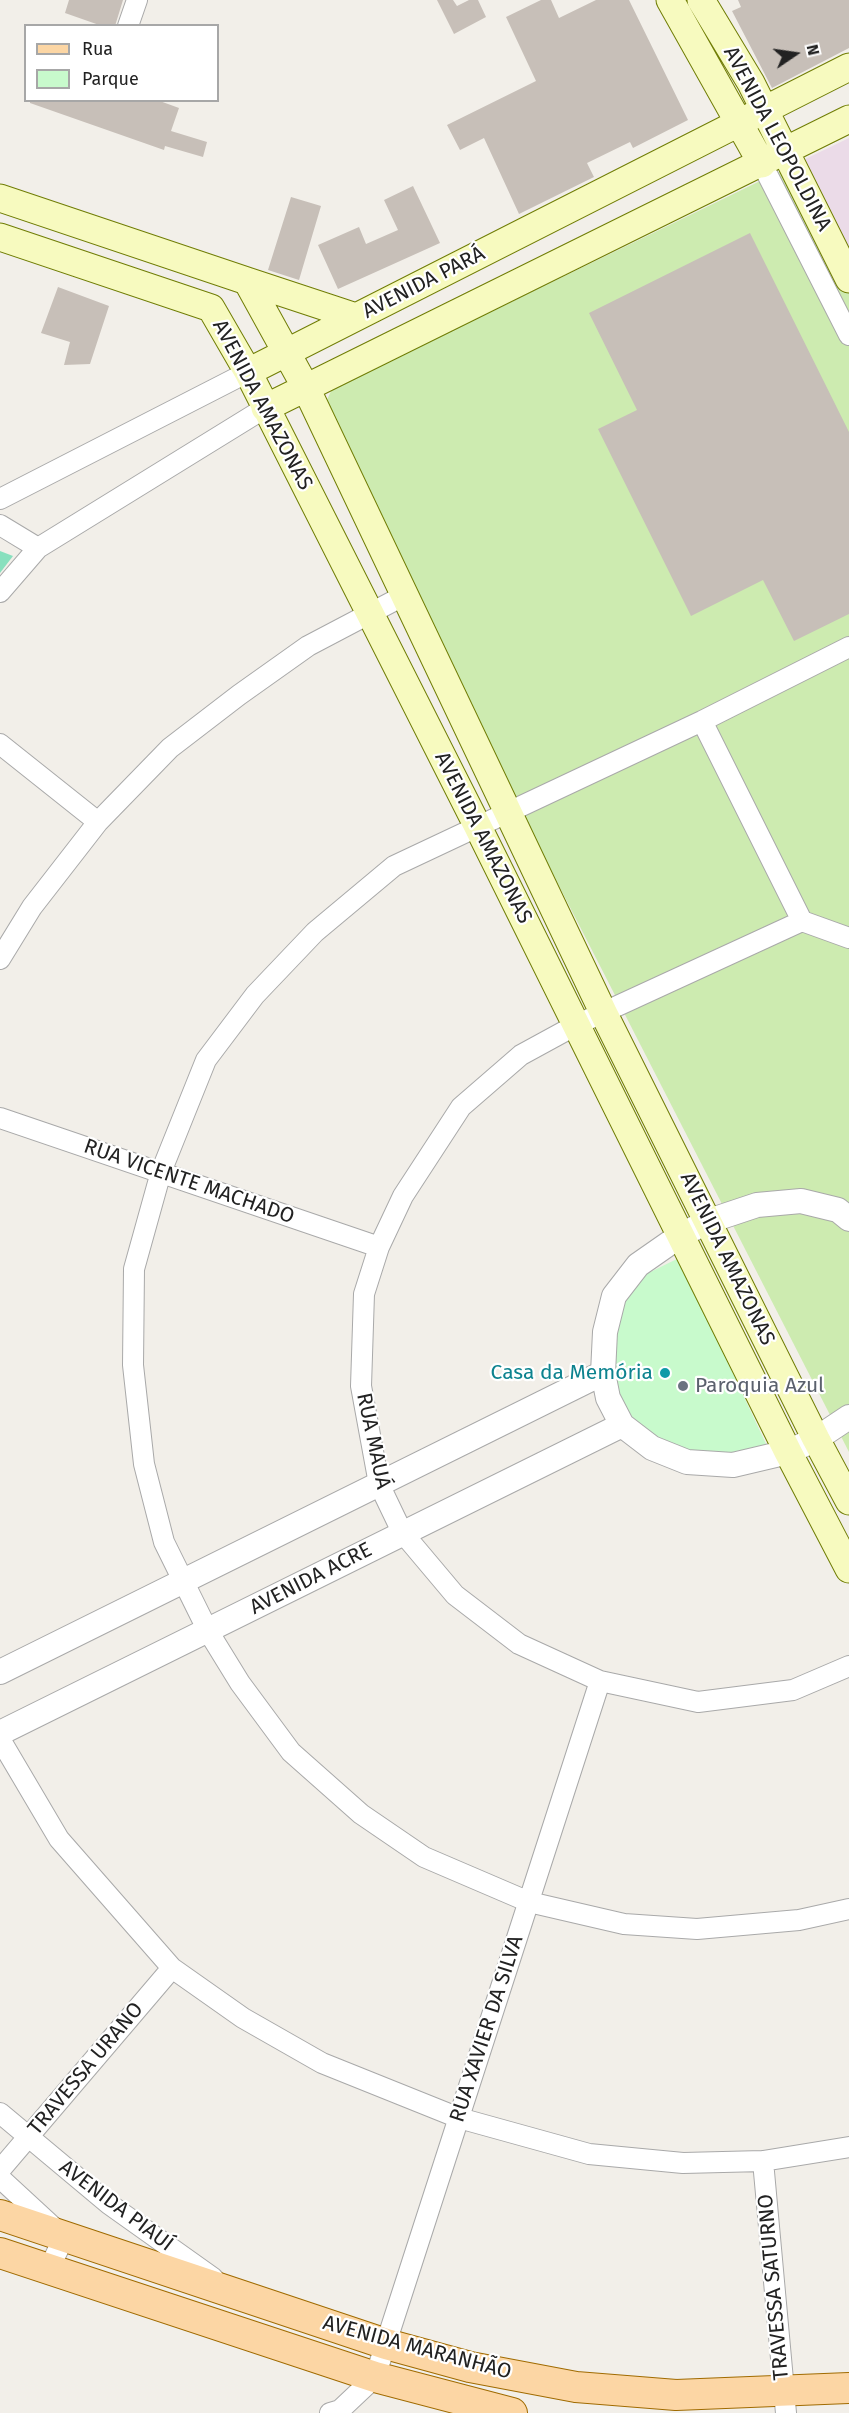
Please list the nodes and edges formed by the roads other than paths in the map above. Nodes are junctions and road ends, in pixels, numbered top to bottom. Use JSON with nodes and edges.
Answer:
{"nodes":[{"id":1,"x":137,"y":0,"type":"edge"},
{"id":2,"x":670,"y":0,"type":"edge"},
{"id":3,"x":701,"y":0,"type":"edge"},
{"id":4,"x":129,"y":24,"type":"edge"},
{"id":5,"x":849,"y":67,"type":"edge"},
{"id":6,"x":764,"y":109,"type":"junction"},
{"id":7,"x":849,"y":119,"type":"edge"},
{"id":8,"x":738,"y":123,"type":"junction"},
{"id":9,"x":786,"y":152,"type":"junction"},
{"id":10,"x":762,"y":164,"type":"junction"},
{"id":11,"x":0,"y":198,"type":"edge"},
{"id":12,"x":0,"y":237,"type":"edge"},
{"id":13,"x":849,"y":279,"type":"edge"},
{"id":14,"x":247,"y":281,"type":"junction"},
{"id":15,"x":356,"y":317,"type":"junction"},
{"id":16,"x":849,"y":335,"type":"edge"},
{"id":17,"x":288,"y":352,"type":"junction"},
{"id":18,"x":248,"y":372,"type":"junction"},
{"id":19,"x":306,"y":388,"type":"junction"},
{"id":20,"x":265,"y":408,"type":"junction"},
{"id":21,"x":0,"y":499,"type":"edge"},
{"id":22,"x":0,"y":525,"type":"edge"},
{"id":23,"x":38,"y":548,"type":"junction"},
{"id":24,"x":0,"y":592,"type":"edge"},
{"id":25,"x":405,"y":595,"type":"junction"},
{"id":26,"x":369,"y":612,"type":"junction"},
{"id":27,"x":849,"y":648,"type":"edge"},
{"id":28,"x":702,"y":721,"type":"junction"},
{"id":29,"x":0,"y":744,"type":"edge"},
{"id":30,"x":507,"y":813,"type":"junction"},
{"id":31,"x":98,"y":822,"type":"junction"},
{"id":32,"x":478,"y":827,"type":"junction"},
{"id":33,"x":801,"y":921,"type":"junction"},
{"id":34,"x":849,"y":938,"type":"edge"},
{"id":35,"x":0,"y":959,"type":"edge"},
{"id":36,"x":603,"y":1012,"type":"junction"},
{"id":37,"x":576,"y":1025,"type":"junction"},
{"id":38,"x":0,"y":1118,"type":"edge"},
{"id":39,"x":161,"y":1172,"type":"junction"},
{"id":40,"x":849,"y":1219,"type":"edge"},
{"id":41,"x":709,"y":1221,"type":"junction"},
{"id":42,"x":681,"y":1235,"type":"junction"},
{"id":43,"x":379,"y":1247,"type":"junction"},
{"id":44,"x":603,"y":1372,"type":"junction"},
{"id":45,"x":849,"y":1417,"type":"edge"},
{"id":46,"x":622,"y":1425,"type":"junction"},
{"id":47,"x":816,"y":1439,"type":"junction"},
{"id":48,"x":788,"y":1452,"type":"junction"},
{"id":49,"x":379,"y":1484,"type":"junction"},
{"id":50,"x":849,"y":1501,"type":"edge"},
{"id":51,"x":402,"y":1532,"type":"junction"},
{"id":52,"x":849,"y":1569,"type":"edge"},
{"id":53,"x":183,"y":1581,"type":"junction"},
{"id":54,"x":208,"y":1631,"type":"junction"},
{"id":55,"x":849,"y":1666,"type":"edge"},
{"id":56,"x":0,"y":1672,"type":"edge"},
{"id":57,"x":600,"y":1682,"type":"junction"},
{"id":58,"x":0,"y":1733,"type":"edge"},
{"id":59,"x":0,"y":1739,"type":"edge"},
{"id":60,"x":529,"y":1902,"type":"junction"},
{"id":61,"x":849,"y":1909,"type":"edge"},
{"id":62,"x":172,"y":1968,"type":"junction"},
{"id":63,"x":0,"y":2113,"type":"edge"},
{"id":64,"x":459,"y":2118,"type":"junction"},
{"id":65,"x":28,"y":2138,"type":"junction"},
{"id":66,"x":849,"y":2147,"type":"edge"},
{"id":67,"x":763,"y":2161,"type":"junction"},
{"id":68,"x":0,"y":2170,"type":"edge"},
{"id":69,"x":0,"y":2178,"type":"edge"},
{"id":70,"x":0,"y":2215,"type":"edge"},
{"id":71,"x":64,"y":2237,"type":"junction"},
{"id":72,"x":0,"y":2253,"type":"edge"},
{"id":73,"x":49,"y":2269,"type":"junction"},
{"id":74,"x":235,"y":2294,"type":"junction"},
{"id":75,"x":386,"y":2344,"type":"junction"},
{"id":76,"x":375,"y":2377,"type":"junction"},
{"id":77,"x":849,"y":2388,"type":"edge"},
{"id":78,"x":785,"y":2402,"type":"edge"},
{"id":79,"x":330,"y":2413,"type":"edge"},
{"id":80,"x":512,"y":2413,"type":"edge"}],
"edges":[{"from":1,"to":4,"type":"street"},
{"from":2,"to":8,"type":"main road","name":"AVENIDA LEOPOLDINA"},
{"from":3,"to":6,"type":"main road","name":"AVENIDA LEOPOLDINA"},
{"from":5,"to":6,"type":"main road","name":"AVENIDA PARÁ"},
{"from":6,"to":8,"type":"main road","name":"AVENIDA PARÁ"},
{"from":6,"to":9,"type":"main road","name":"AVENIDA LEOPOLDINA"},
{"from":7,"to":9,"type":"main road","name":"AVENIDA PARÁ"},
{"from":8,"to":10,"type":"main road","name":"AVENIDA LEOPOLDINA"},
{"from":8,"to":15,"type":"main road","name":"AVENIDA PARÁ"},
{"from":9,"to":10,"type":"main road","name":"AVENIDA PARÁ"},
{"from":9,"to":13,"type":"main road","name":"AVENIDA LEOPOLDINA"},
{"from":10,"to":16,"type":"street"},
{"from":10,"to":19,"type":"main road","name":"AVENIDA PARÁ"},
{"from":11,"to":14,"type":"main road"},
{"from":12,"to":18,"type":"main road","name":"AVENIDA AMAZONAS"},
{"from":14,"to":15,"type":"main road"},
{"from":14,"to":17,"type":"main road","name":"AVENIDA AMAZONAS"},
{"from":15,"to":17,"type":"main road","name":"AVENIDA PARÁ"},
{"from":17,"to":18,"type":"main road","name":"AVENIDA PARÁ"},
{"from":17,"to":19,"type":"main road","name":"AVENIDA AMAZONAS"},
{"from":18,"to":20,"type":"main road","name":"AVENIDA AMAZONAS"},
{"from":18,"to":21,"type":"street","name":"AVENIDA PARÁ"},
{"from":19,"to":20,"type":"main road","name":"AVENIDA PARÁ"},
{"from":19,"to":25,"type":"main road","name":"AVENIDA AMAZONAS"},
{"from":20,"to":23,"type":"street","name":"AVENIDA PARÁ"},
{"from":20,"to":26,"type":"main road","name":"AVENIDA AMAZONAS"},
{"from":22,"to":23,"type":"street"},
{"from":23,"to":24,"type":"street","name":"AVENIDA PARÁ"},
{"from":25,"to":26,"type":"street"},
{"from":25,"to":30,"type":"main road","name":"AVENIDA AMAZONAS"},
{"from":26,"to":31,"type":"street"},
{"from":26,"to":32,"type":"main road","name":"AVENIDA AMAZONAS"},
{"from":27,"to":28,"type":"street"},
{"from":28,"to":30,"type":"street"},
{"from":28,"to":33,"type":"street"},
{"from":29,"to":31,"type":"street"},
{"from":30,"to":32,"type":"street"},
{"from":30,"to":36,"type":"main road","name":"AVENIDA AMAZONAS"},
{"from":31,"to":35,"type":"street"},
{"from":32,"to":37,"type":"main road","name":"AVENIDA AMAZONAS"},
{"from":32,"to":39,"type":"street"},
{"from":33,"to":34,"type":"street"},
{"from":33,"to":36,"type":"street","name":"RUA MAUÁ"},
{"from":36,"to":37,"type":"street","name":"RUA MAUÁ"},
{"from":36,"to":41,"type":"main road","name":"AVENIDA AMAZONAS"},
{"from":37,"to":42,"type":"main road","name":"AVENIDA AMAZONAS"},
{"from":37,"to":43,"type":"street","name":"RUA MAUÁ"},
{"from":38,"to":39,"type":"street","name":"RUA VICENTE MACHADO"},
{"from":39,"to":43,"type":"street","name":"RUA VICENTE MACHADO"},
{"from":39,"to":53,"type":"street"},
{"from":40,"to":41,"type":"street"},
{"from":41,"to":42,"type":"street"},
{"from":41,"to":47,"type":"main road","name":"AVENIDA AMAZONAS"},
{"from":42,"to":44,"type":"street"},
{"from":42,"to":48,"type":"main road","name":"AVENIDA AMAZONAS"},
{"from":43,"to":49,"type":"street","name":"RUA MAUÁ"},
{"from":44,"to":46,"type":"street"},
{"from":44,"to":49,"type":"street"},
{"from":45,"to":47,"type":"street"},
{"from":46,"to":48,"type":"street"},
{"from":46,"to":51,"type":"street","name":"AVENIDA ACRE"},
{"from":47,"to":48,"type":"street"},
{"from":47,"to":50,"type":"main road","name":"AVENIDA AMAZONAS"},
{"from":48,"to":52,"type":"main road","name":"AVENIDA AMAZONAS"},
{"from":49,"to":51,"type":"street","name":"RUA MAUÁ"},
{"from":49,"to":53,"type":"street"},
{"from":51,"to":54,"type":"street","name":"AVENIDA ACRE"},
{"from":51,"to":57,"type":"street","name":"RUA MAUÁ"},
{"from":53,"to":54,"type":"street"},
{"from":53,"to":56,"type":"street"},
{"from":54,"to":58,"type":"street","name":"AVENIDA ACRE"},
{"from":54,"to":60,"type":"street"},
{"from":55,"to":57,"type":"street","name":"RUA MAUÁ"},
{"from":57,"to":60,"type":"street","name":"RUA XAVIER DA SILVA"},
{"from":59,"to":62,"type":"street"},
{"from":60,"to":61,"type":"street"},
{"from":60,"to":64,"type":"street","name":"RUA XAVIER DA SILVA"},
{"from":62,"to":64,"type":"street"},
{"from":62,"to":65,"type":"street","name":"TRAVESSA URANO"},
{"from":63,"to":65,"type":"street","name":"AVENIDA PIAUÍ"},
{"from":64,"to":67,"type":"street"},
{"from":64,"to":75,"type":"street","name":"RUA XAVIER DA SILVA"},
{"from":65,"to":68,"type":"street","name":"TRAVESSA URANO"},
{"from":65,"to":74,"type":"street","name":"AVENIDA PIAUÍ"},
{"from":66,"to":67,"type":"street"},
{"from":67,"to":78,"type":"street","name":"TRAVESSA SATURNO"},
{"from":69,"to":71,"type":"street"},
{"from":70,"to":71,"type":"main road","name":"AVENIDA MARANHÃO"},
{"from":71,"to":73,"type":"street"},
{"from":71,"to":74,"type":"main road","name":"AVENIDA MARANHÃO"},
{"from":72,"to":73,"type":"main road","name":"AVENIDA MARANHÃO"},
{"from":73,"to":76,"type":"main road","name":"AVENIDA MARANHÃO"},
{"from":74,"to":75,"type":"main road","name":"AVENIDA MARANHÃO"},
{"from":75,"to":76,"type":"street","name":"RUA XAVIER DA SILVA"},
{"from":75,"to":78,"type":"main road","name":"AVENIDA MARANHÃO"},
{"from":76,"to":79,"type":"street"},
{"from":76,"to":80,"type":"main road","name":"AVENIDA MARANHÃO"},
{"from":77,"to":78,"type":"main road","name":"AVENIDA MARANHÃO"}]}
